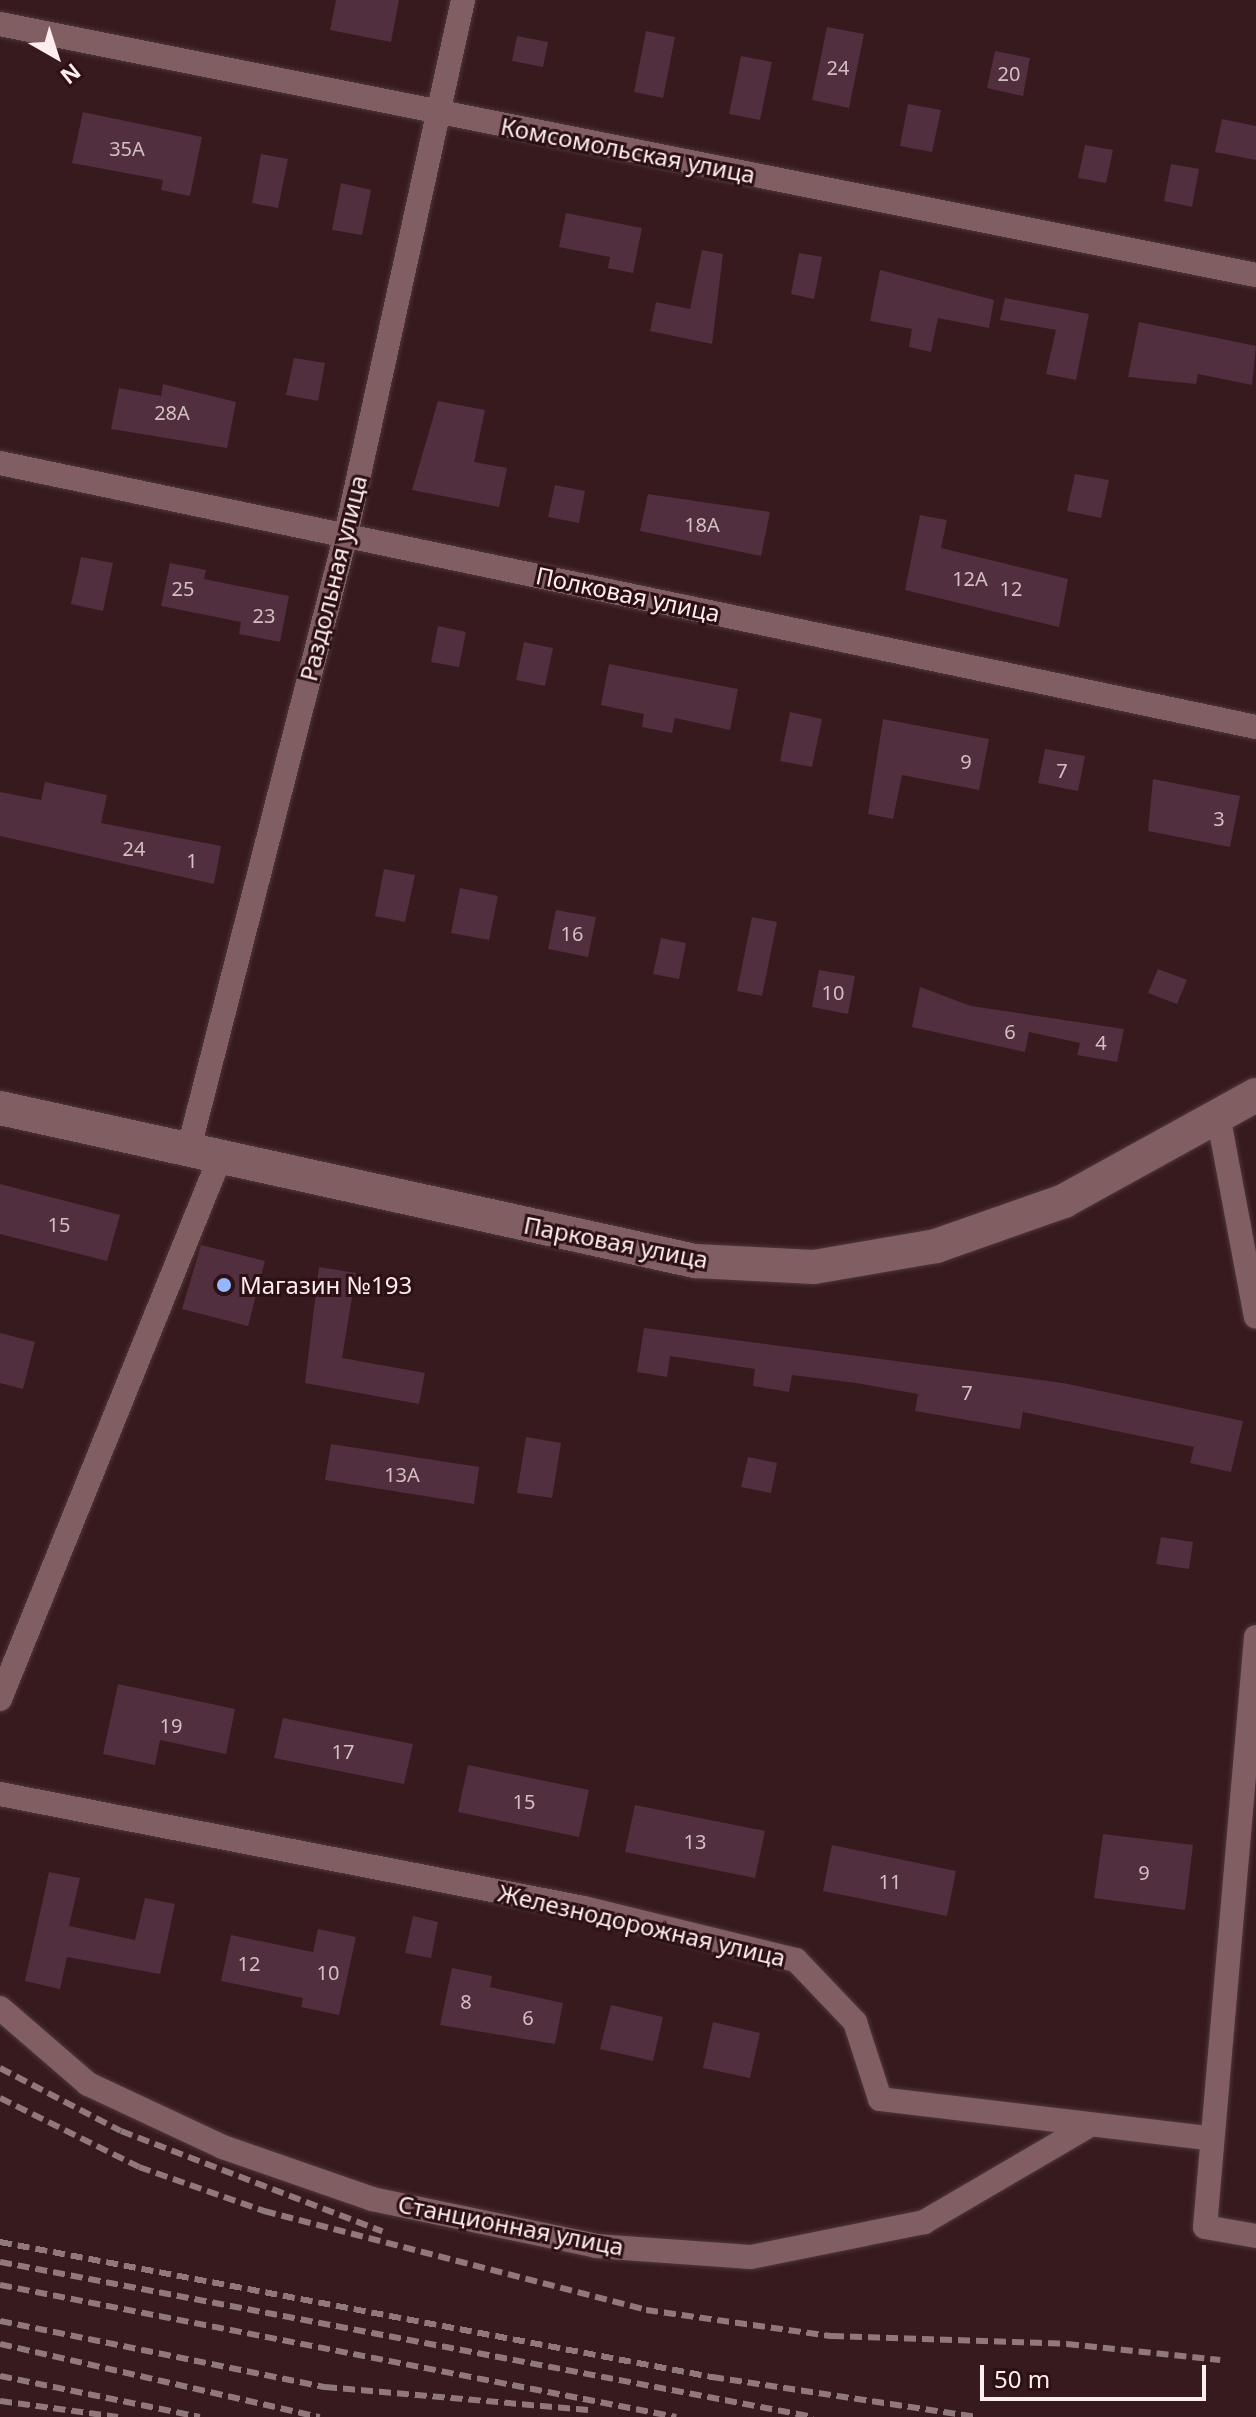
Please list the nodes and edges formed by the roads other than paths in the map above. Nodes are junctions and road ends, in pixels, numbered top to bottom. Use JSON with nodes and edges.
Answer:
{"nodes":[{"id":1,"x":463,"y":0,"type":"edge"},
{"id":2,"x":0,"y":24,"type":"edge"},
{"id":3,"x":436,"y":112,"type":"junction"},
{"id":4,"x":1256,"y":275,"type":"edge"},
{"id":5,"x":0,"y":463,"type":"edge"},
{"id":6,"x":346,"y":534,"type":"junction"},
{"id":7,"x":1256,"y":727,"type":"edge"},
{"id":8,"x":1256,"y":1095,"type":"edge"},
{"id":9,"x":0,"y":1108,"type":"edge"},
{"id":10,"x":1219,"y":1120,"type":"junction"},
{"id":11,"x":204,"y":1156,"type":"junction"},
{"id":12,"x":1256,"y":1317,"type":"edge"},
{"id":13,"x":1256,"y":1637,"type":"edge"},
{"id":14,"x":0,"y":1699,"type":"edge"},
{"id":15,"x":0,"y":1794,"type":"edge"},
{"id":16,"x":0,"y":2008,"type":"edge"},
{"id":17,"x":1090,"y":2125,"type":"junction"},
{"id":18,"x":1208,"y":2138,"type":"junction"},
{"id":19,"x":1256,"y":2236,"type":"edge"}],
"edges":[{"from":1,"to":3,"type":"street","name":"Раздольная улица"},
{"from":2,"to":3,"type":"street","name":"Комсомольская улица"},
{"from":3,"to":4,"type":"street","name":"Комсомольская улица"},
{"from":3,"to":6,"type":"street","name":"Раздольная улица"},
{"from":5,"to":6,"type":"street","name":"Полковая улица"},
{"from":6,"to":7,"type":"street","name":"Полковая улица"},
{"from":6,"to":11,"type":"street","name":"Раздольная улица"},
{"from":8,"to":10,"type":"main road","name":"Парковая улица"},
{"from":9,"to":11,"type":"main road","name":"Парковая улица"},
{"from":10,"to":11,"type":"main road","name":"Парковая улица"},
{"from":10,"to":12,"type":"street"},
{"from":11,"to":14,"type":"street","name":"Раздольная улица"},
{"from":13,"to":18,"type":"street"},
{"from":15,"to":17,"type":"street","name":"Железнодорожная улица"},
{"from":16,"to":17,"type":"street","name":"Станционная улица"},
{"from":17,"to":18,"type":"street","name":"Железнодорожная улица"},
{"from":18,"to":19,"type":"street"}]}
